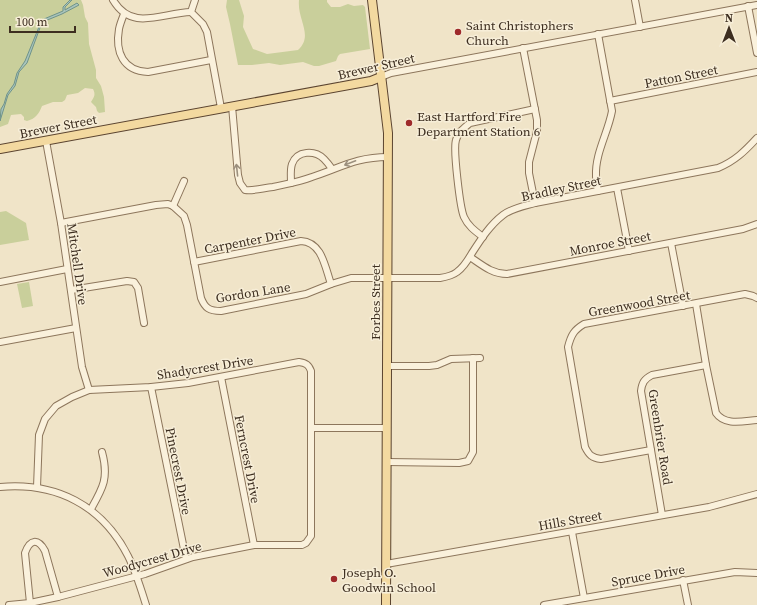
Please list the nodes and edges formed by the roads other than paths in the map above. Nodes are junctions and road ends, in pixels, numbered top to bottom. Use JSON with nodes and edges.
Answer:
{"nodes":[{"id":1,"x":113,"y":0,"type":"edge"},
{"id":2,"x":195,"y":0,"type":"edge"},
{"id":3,"x":372,"y":0,"type":"edge"},
{"id":4,"x":635,"y":0,"type":"edge"},
{"id":5,"x":757,"y":5,"type":"edge"},
{"id":6,"x":748,"y":6,"type":"junction"},
{"id":7,"x":190,"y":12,"type":"junction"},
{"id":8,"x":124,"y":14,"type":"junction"},
{"id":9,"x":640,"y":27,"type":"junction"},
{"id":10,"x":598,"y":34,"type":"junction"},
{"id":11,"x":523,"y":48,"type":"junction"},
{"id":12,"x":757,"y":53,"type":"edge"},
{"id":13,"x":211,"y":60,"type":"junction"},
{"id":14,"x":757,"y":72,"type":"edge"},
{"id":15,"x":381,"y":77,"type":"junction"},
{"id":16,"x":610,"y":101,"type":"junction"},
{"id":17,"x":232,"y":106,"type":"junction"},
{"id":18,"x":221,"y":108,"type":"junction"},
{"id":19,"x":535,"y":109,"type":"junction"},
{"id":20,"x":757,"y":138,"type":"edge"},
{"id":21,"x":46,"y":141,"type":"junction"},
{"id":22,"x":0,"y":150,"type":"edge"},
{"id":23,"x":388,"y":157,"type":"junction"},
{"id":24,"x":332,"y":169,"type":"junction"},
{"id":25,"x":184,"y":181,"type":"dead end"},
{"id":26,"x":291,"y":183,"type":"junction"},
{"id":27,"x":617,"y":188,"type":"junction"},
{"id":28,"x":598,"y":191,"type":"junction"},
{"id":29,"x":534,"y":203,"type":"junction"},
{"id":30,"x":174,"y":206,"type":"junction"},
{"id":31,"x":61,"y":223,"type":"junction"},
{"id":32,"x":757,"y":224,"type":"edge"},
{"id":33,"x":483,"y":237,"type":"junction"},
{"id":34,"x":672,"y":243,"type":"junction"},
{"id":35,"x":629,"y":251,"type":"junction"},
{"id":36,"x":470,"y":257,"type":"junction"},
{"id":37,"x":194,"y":262,"type":"junction"},
{"id":38,"x":67,"y":269,"type":"junction"},
{"id":39,"x":387,"y":278,"type":"junction"},
{"id":40,"x":0,"y":282,"type":"edge"},
{"id":41,"x":331,"y":284,"type":"junction"},
{"id":42,"x":71,"y":290,"type":"junction"},
{"id":43,"x":757,"y":298,"type":"edge"},
{"id":44,"x":696,"y":304,"type":"junction"},
{"id":45,"x":683,"y":306,"type":"junction"},
{"id":46,"x":144,"y":323,"type":"dead end"},
{"id":47,"x":76,"y":328,"type":"junction"},
{"id":48,"x":0,"y":342,"type":"edge"},
{"id":49,"x":473,"y":358,"type":"junction"},
{"id":50,"x":480,"y":358,"type":"dead end"},
{"id":51,"x":706,"y":365,"type":"junction"},
{"id":52,"x":387,"y":366,"type":"junction"},
{"id":53,"x":221,"y":377,"type":"junction"},
{"id":54,"x":151,"y":387,"type":"junction"},
{"id":55,"x":89,"y":390,"type":"junction"},
{"id":56,"x":757,"y":420,"type":"edge"},
{"id":57,"x":312,"y":428,"type":"junction"},
{"id":58,"x":386,"y":428,"type":"junction"},
{"id":59,"x":651,"y":450,"type":"junction"},
{"id":60,"x":102,"y":452,"type":"dead end"},
{"id":61,"x":387,"y":462,"type":"junction"},
{"id":62,"x":0,"y":487,"type":"edge"},
{"id":63,"x":37,"y":487,"type":"junction"},
{"id":64,"x":757,"y":494,"type":"edge"},
{"id":65,"x":91,"y":510,"type":"junction"},
{"id":66,"x":662,"y":515,"type":"junction"},
{"id":67,"x":572,"y":532,"type":"junction"},
{"id":68,"x":254,"y":545,"type":"junction"},
{"id":69,"x":186,"y":559,"type":"junction"},
{"id":70,"x":386,"y":564,"type":"junction"},
{"id":71,"x":757,"y":573,"type":"edge"},
{"id":72,"x":136,"y":576,"type":"junction"},
{"id":73,"x":684,"y":580,"type":"junction"},
{"id":74,"x":58,"y":597,"type":"junction"},
{"id":75,"x":584,"y":598,"type":"junction"},
{"id":76,"x":30,"y":603,"type":"junction"},
{"id":77,"x":9,"y":605,"type":"edge"},
{"id":78,"x":146,"y":605,"type":"edge"},
{"id":79,"x":386,"y":605,"type":"edge"},
{"id":80,"x":544,"y":605,"type":"edge"},
{"id":81,"x":688,"y":605,"type":"edge"}],
"edges":[{"from":1,"to":8,"type":"street"},
{"from":2,"to":7,"type":"street"},
{"from":3,"to":15,"type":"main road","name":"Forbes Street"},
{"from":4,"to":9,"type":"street"},
{"from":5,"to":6,"type":"street","name":"Brewer Street"},
{"from":6,"to":9,"type":"street","name":"Brewer Street"},
{"from":6,"to":12,"type":"street"},
{"from":7,"to":8,"type":"street"},
{"from":7,"to":13,"type":"street"},
{"from":8,"to":13,"type":"street"},
{"from":9,"to":10,"type":"street","name":"Brewer Street"},
{"from":10,"to":11,"type":"street","name":"Brewer Street"},
{"from":10,"to":16,"type":"street"},
{"from":11,"to":15,"type":"street","name":"Brewer Street"},
{"from":11,"to":19,"type":"street"},
{"from":13,"to":18,"type":"street"},
{"from":14,"to":16,"type":"street","name":"Patton Street"},
{"from":15,"to":17,"type":"main road","name":"Brewer Street"},
{"from":15,"to":23,"type":"main road","name":"Forbes Street"},
{"from":16,"to":28,"type":"street"},
{"from":17,"to":18,"type":"main road","name":"Brewer Street"},
{"from":26,"to":17,"type":"street","one_way":true},
{"from":18,"to":21,"type":"main road","name":"Brewer Street"},
{"from":19,"to":29,"type":"street"},
{"from":19,"to":33,"type":"street"},
{"from":20,"to":27,"type":"street","name":"Bradley Street"},
{"from":21,"to":22,"type":"main road","name":"Brewer Street"},
{"from":21,"to":31,"type":"street","name":"Mitchell Drive"},
{"from":23,"to":24,"type":"street","one_way":true},
{"from":23,"to":39,"type":"main road","name":"Forbes Street"},
{"from":24,"to":26,"type":"street"},
{"from":24,"to":26,"type":"street"},
{"from":25,"to":30,"type":"street"},
{"from":27,"to":28,"type":"street","name":"Bradley Street"},
{"from":27,"to":35,"type":"street"},
{"from":28,"to":29,"type":"street","name":"Bradley Street"},
{"from":29,"to":33,"type":"street","name":"Bradley Street"},
{"from":30,"to":31,"type":"street"},
{"from":30,"to":37,"type":"street","name":"Gordon Lane"},
{"from":31,"to":38,"type":"street","name":"Mitchell Drive"},
{"from":32,"to":34,"type":"street","name":"Monroe Street"},
{"from":33,"to":36,"type":"street","name":"Bradley Street"},
{"from":34,"to":35,"type":"street","name":"Monroe Street"},
{"from":34,"to":45,"type":"street"},
{"from":35,"to":36,"type":"street","name":"Monroe Street"},
{"from":36,"to":39,"type":"street","name":"Bradley Street"},
{"from":37,"to":41,"type":"street","name":"Carpenter Drive"},
{"from":37,"to":41,"type":"street","name":"Gordon Lane"},
{"from":38,"to":40,"type":"street"},
{"from":38,"to":42,"type":"street","name":"Mitchell Drive"},
{"from":39,"to":41,"type":"street","name":"Gordon Lane"},
{"from":39,"to":52,"type":"main road","name":"Forbes Street"},
{"from":42,"to":46,"type":"street"},
{"from":42,"to":47,"type":"street","name":"Mitchell Drive"},
{"from":43,"to":44,"type":"street","name":"Greenwood Street"},
{"from":44,"to":45,"type":"street","name":"Greenwood Street"},
{"from":44,"to":51,"type":"street"},
{"from":45,"to":59,"type":"street","name":"Greenwood Street"},
{"from":47,"to":48,"type":"street"},
{"from":47,"to":55,"type":"street","name":"Mitchell Drive"},
{"from":49,"to":50,"type":"street"},
{"from":49,"to":52,"type":"street"},
{"from":49,"to":61,"type":"street"},
{"from":51,"to":56,"type":"street"},
{"from":51,"to":59,"type":"street","name":"Greenbrier Road"},
{"from":52,"to":58,"type":"main road","name":"Forbes Street"},
{"from":53,"to":54,"type":"street","name":"Shadycrest Drive"},
{"from":53,"to":57,"type":"street","name":"Shadycrest Drive"},
{"from":53,"to":68,"type":"street","name":"Ferncrest Drive"},
{"from":54,"to":55,"type":"street","name":"Shadycrest Drive"},
{"from":54,"to":69,"type":"street","name":"Pinecrest Drive"},
{"from":55,"to":63,"type":"street","name":"Shadycrest Drive"},
{"from":57,"to":58,"type":"street"},
{"from":57,"to":68,"type":"street","name":"Woodycrest Drive"},
{"from":58,"to":61,"type":"main road","name":"Forbes Street"},
{"from":59,"to":66,"type":"street","name":"Greenbrier Road"},
{"from":60,"to":65,"type":"street"},
{"from":61,"to":70,"type":"main road","name":"Forbes Street"},
{"from":62,"to":63,"type":"street"},
{"from":63,"to":65,"type":"street"},
{"from":64,"to":66,"type":"street","name":"Hills Street"},
{"from":65,"to":72,"type":"street"},
{"from":66,"to":67,"type":"street","name":"Hills Street"},
{"from":67,"to":70,"type":"street","name":"Hills Street"},
{"from":67,"to":75,"type":"street"},
{"from":68,"to":69,"type":"street","name":"Woodycrest Drive"},
{"from":69,"to":72,"type":"street","name":"Woodycrest Drive"},
{"from":70,"to":79,"type":"main road","name":"Forbes Street"},
{"from":71,"to":73,"type":"street","name":"Spruce Drive"},
{"from":72,"to":74,"type":"street","name":"Woodycrest Drive"},
{"from":72,"to":78,"type":"street"},
{"from":73,"to":75,"type":"street","name":"Spruce Drive"},
{"from":73,"to":81,"type":"street"},
{"from":74,"to":76,"type":"street","name":"Woodycrest Drive"},
{"from":74,"to":76,"type":"street"},
{"from":75,"to":80,"type":"street","name":"Spruce Drive"},
{"from":76,"to":77,"type":"street","name":"Woodycrest Drive"}]}
